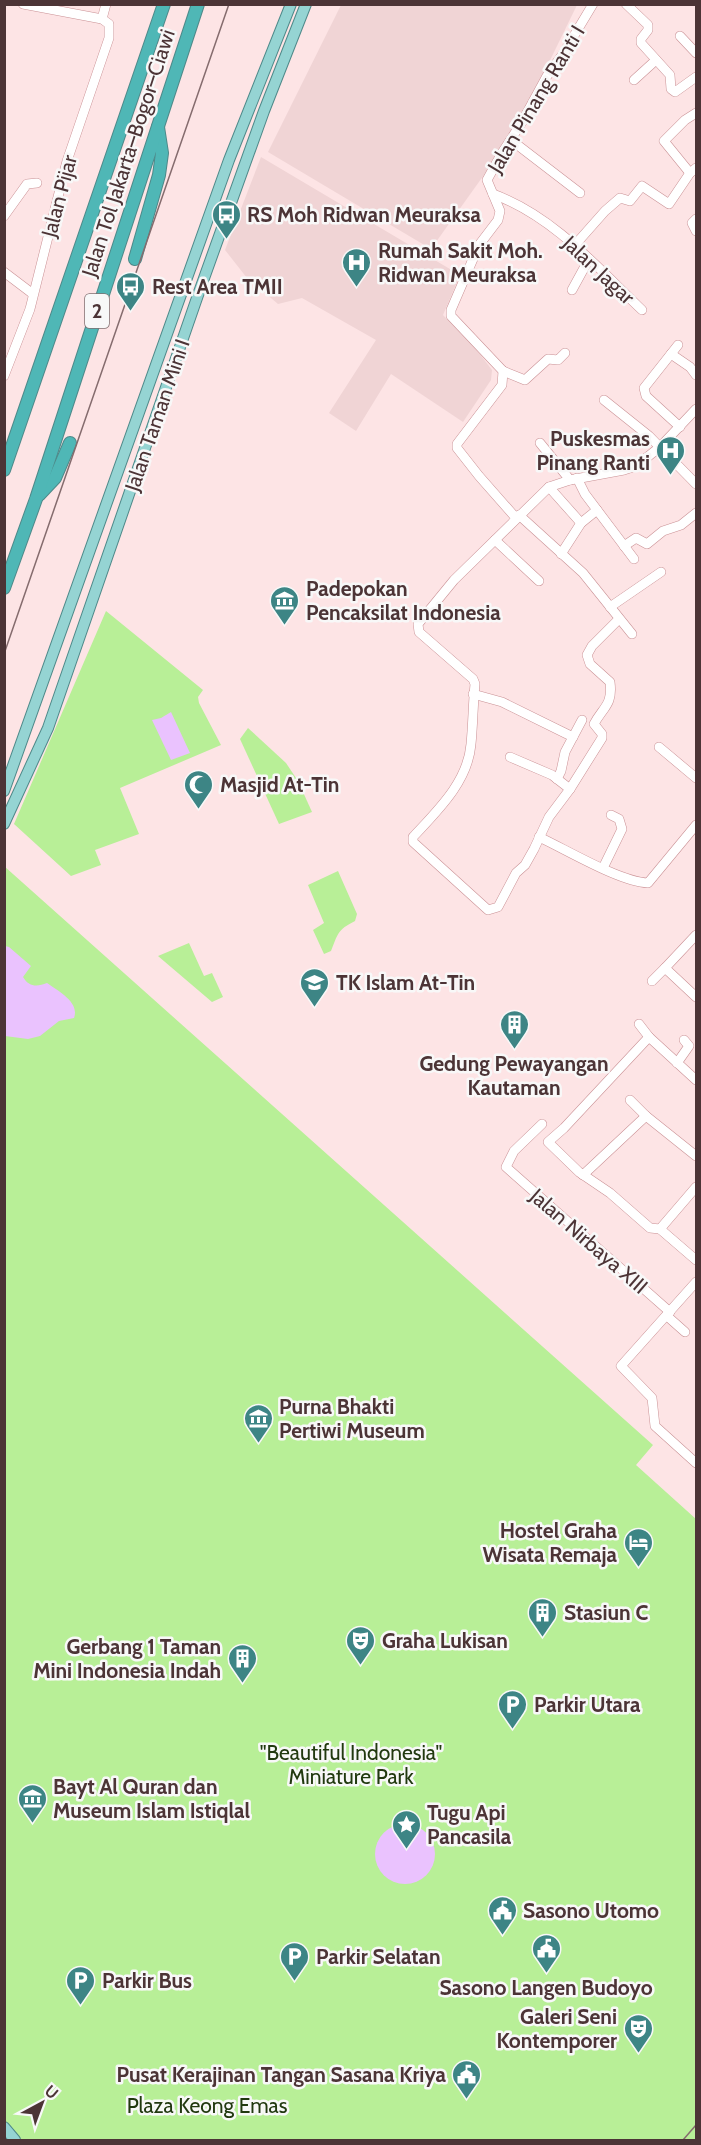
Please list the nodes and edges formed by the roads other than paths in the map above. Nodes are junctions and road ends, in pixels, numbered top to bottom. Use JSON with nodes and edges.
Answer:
{"nodes":[{"id":1,"x":23,"y":4,"type":"edge"},
{"id":2,"x":106,"y":4,"type":"edge"},
{"id":3,"x":164,"y":4,"type":"edge"},
{"id":4,"x":198,"y":4,"type":"edge"},
{"id":5,"x":291,"y":4,"type":"edge"},
{"id":6,"x":306,"y":4,"type":"edge"},
{"id":7,"x":593,"y":4,"type":"edge"},
{"id":8,"x":626,"y":4,"type":"edge"},
{"id":9,"x":102,"y":19,"type":"junction"},
{"id":10,"x":680,"y":36,"type":"dead end"},
{"id":11,"x":696,"y":53,"type":"edge"},
{"id":12,"x":657,"y":60,"type":"junction"},
{"id":13,"x":696,"y":77,"type":"edge"},
{"id":14,"x":634,"y":80,"type":"dead end"},
{"id":15,"x":696,"y":113,"type":"edge"},
{"id":16,"x":158,"y":123,"type":"junction"},
{"id":17,"x":512,"y":140,"type":"junction"},
{"id":18,"x":693,"y":170,"type":"edge"},
{"id":19,"x":37,"y":183,"type":"dead end"},
{"id":20,"x":580,"y":193,"type":"dead end"},
{"id":21,"x":493,"y":194,"type":"junction"},
{"id":22,"x":4,"y":216,"type":"edge"},
{"id":23,"x":696,"y":219,"type":"edge"},
{"id":24,"x":696,"y":231,"type":"edge"},
{"id":25,"x":574,"y":246,"type":"junction"},
{"id":26,"x":135,"y":259,"type":"dead end"},
{"id":27,"x":589,"y":259,"type":"junction"},
{"id":28,"x":4,"y":272,"type":"edge"},
{"id":29,"x":572,"y":290,"type":"dead end"},
{"id":30,"x":33,"y":294,"type":"junction"},
{"id":31,"x":642,"y":310,"type":"dead end"},
{"id":32,"x":678,"y":345,"type":"dead end"},
{"id":33,"x":565,"y":353,"type":"dead end"},
{"id":34,"x":671,"y":354,"type":"junction"},
{"id":35,"x":503,"y":371,"type":"junction"},
{"id":36,"x":696,"y":375,"type":"edge"},
{"id":37,"x":4,"y":376,"type":"edge"},
{"id":38,"x":604,"y":400,"type":"dead end"},
{"id":39,"x":696,"y":409,"type":"edge"},
{"id":40,"x":680,"y":427,"type":"junction"},
{"id":41,"x":70,"y":443,"type":"dead end"},
{"id":42,"x":540,"y":443,"type":"dead end"},
{"id":43,"x":660,"y":447,"type":"junction"},
{"id":44,"x":4,"y":470,"type":"edge"},
{"id":45,"x":574,"y":479,"type":"junction"},
{"id":46,"x":696,"y":484,"type":"edge"},
{"id":47,"x":549,"y":487,"type":"junction"},
{"id":48,"x":36,"y":499,"type":"junction"},
{"id":49,"x":597,"y":510,"type":"junction"},
{"id":50,"x":696,"y":513,"type":"edge"},
{"id":51,"x":518,"y":517,"type":"junction"},
{"id":52,"x":581,"y":524,"type":"junction"},
{"id":53,"x":495,"y":540,"type":"junction"},
{"id":54,"x":624,"y":546,"type":"junction"},
{"id":55,"x":561,"y":554,"type":"junction"},
{"id":56,"x":634,"y":559,"type":"dead end"},
{"id":57,"x":661,"y":572,"type":"dead end"},
{"id":58,"x":539,"y":581,"type":"dead end"},
{"id":59,"x":4,"y":588,"type":"edge"},
{"id":60,"x":610,"y":607,"type":"junction"},
{"id":61,"x":619,"y":619,"type":"junction"},
{"id":62,"x":632,"y":634,"type":"dead end"},
{"id":63,"x":473,"y":694,"type":"junction"},
{"id":64,"x":582,"y":720,"type":"dead end"},
{"id":65,"x":573,"y":737,"type":"junction"},
{"id":66,"x":658,"y":747,"type":"dead end"},
{"id":67,"x":510,"y":757,"type":"dead end"},
{"id":68,"x":696,"y":778,"type":"edge"},
{"id":69,"x":557,"y":779,"type":"junction"},
{"id":70,"x":570,"y":789,"type":"junction"},
{"id":71,"x":4,"y":791,"type":"edge"},
{"id":72,"x":611,"y":815,"type":"dead end"},
{"id":73,"x":4,"y":824,"type":"edge"},
{"id":74,"x":696,"y":825,"type":"edge"},
{"id":75,"x":540,"y":837,"type":"junction"},
{"id":76,"x":603,"y":868,"type":"junction"},
{"id":77,"x":696,"y":938,"type":"edge"},
{"id":78,"x":665,"y":968,"type":"junction"},
{"id":79,"x":652,"y":981,"type":"dead end"},
{"id":80,"x":696,"y":997,"type":"edge"},
{"id":81,"x":639,"y":1024,"type":"dead end"},
{"id":82,"x":649,"y":1037,"type":"junction"},
{"id":83,"x":684,"y":1040,"type":"dead end"},
{"id":84,"x":677,"y":1063,"type":"junction"},
{"id":85,"x":696,"y":1080,"type":"edge"},
{"id":86,"x":630,"y":1100,"type":"dead end"},
{"id":87,"x":646,"y":1116,"type":"junction"},
{"id":88,"x":542,"y":1124,"type":"dead end"},
{"id":89,"x":696,"y":1156,"type":"edge"},
{"id":90,"x":584,"y":1175,"type":"junction"},
{"id":91,"x":696,"y":1187,"type":"edge"},
{"id":92,"x":660,"y":1229,"type":"junction"},
{"id":93,"x":696,"y":1260,"type":"edge"},
{"id":94,"x":696,"y":1282,"type":"edge"},
{"id":95,"x":668,"y":1314,"type":"junction"},
{"id":96,"x":685,"y":1332,"type":"dead end"},
{"id":97,"x":696,"y":1463,"type":"edge"},
{"id":98,"x":4,"y":2127,"type":"edge"},
{"id":99,"x":4,"y":2135,"type":"edge"},
{"id":100,"x":6,"y":2140,"type":"edge"},
{"id":101,"x":15,"y":2140,"type":"edge"}],
"edges":[{"from":1,"to":9,"type":"street"},
{"from":2,"to":9,"type":"street"},
{"from":3,"to":44,"type":"highway","name":"Jalan Tol Jakarta–Bogor–Ciawi","number":"2"},
{"from":4,"to":16,"type":"highway","name":"Jalan Tol Jakarta–Bogor–Ciawi","number":"2"},
{"from":5,"to":71,"type":"main road","name":"Jalan Taman Mini I"},
{"from":6,"to":73,"type":"main road","name":"Jalan Taman Mini I"},
{"from":7,"to":17,"type":"street","name":"Jalan Pinang Ranti I"},
{"from":8,"to":12,"type":"street"},
{"from":9,"to":30,"type":"street","name":"Jalan Pijar"},
{"from":10,"to":11,"type":"street"},
{"from":12,"to":13,"type":"street"},
{"from":12,"to":14,"type":"street"},
{"from":15,"to":18,"type":"street"},
{"from":16,"to":26,"type":"highway"},
{"from":16,"to":48,"type":"highway","name":"Jalan Tol Jakarta–Bogor–Ciawi","number":"2"},
{"from":17,"to":20,"type":"street"},
{"from":17,"to":21,"type":"street","name":"Jalan Pinang Ranti I"},
{"from":18,"to":25,"type":"street"},
{"from":19,"to":22,"type":"street"},
{"from":21,"to":25,"type":"street","name":"Jalan Jagar"},
{"from":21,"to":35,"type":"street","name":"Jalan Pinang Ranti I"},
{"from":23,"to":24,"type":"street"},
{"from":25,"to":27,"type":"street","name":"Jalan Jagar"},
{"from":27,"to":29,"type":"street"},
{"from":27,"to":31,"type":"street","name":"Jalan Jagar"},
{"from":28,"to":30,"type":"street"},
{"from":30,"to":37,"type":"street","name":"Jalan Pijar"},
{"from":32,"to":34,"type":"street"},
{"from":33,"to":35,"type":"street"},
{"from":34,"to":36,"type":"street"},
{"from":34,"to":40,"type":"street"},
{"from":35,"to":51,"type":"street"},
{"from":38,"to":43,"type":"street"},
{"from":39,"to":40,"type":"street"},
{"from":40,"to":43,"type":"street"},
{"from":41,"to":48,"type":"highway"},
{"from":42,"to":45,"type":"street"},
{"from":43,"to":45,"type":"street"},
{"from":43,"to":46,"type":"street"},
{"from":45,"to":47,"type":"street"},
{"from":45,"to":49,"type":"street"},
{"from":47,"to":51,"type":"street"},
{"from":47,"to":52,"type":"street"},
{"from":48,"to":59,"type":"highway","name":"Jalan Tol Jakarta–Bogor–Ciawi","number":"2"},
{"from":49,"to":52,"type":"street"},
{"from":49,"to":54,"type":"street"},
{"from":50,"to":54,"type":"street"},
{"from":51,"to":53,"type":"street"},
{"from":51,"to":55,"type":"street"},
{"from":52,"to":55,"type":"street"},
{"from":53,"to":58,"type":"street"},
{"from":53,"to":63,"type":"street"},
{"from":54,"to":56,"type":"street"},
{"from":55,"to":60,"type":"street"},
{"from":57,"to":60,"type":"street"},
{"from":60,"to":61,"type":"street"},
{"from":61,"to":62,"type":"street"},
{"from":61,"to":70,"type":"street"},
{"from":63,"to":65,"type":"street"},
{"from":63,"to":75,"type":"street"},
{"from":64,"to":65,"type":"street"},
{"from":65,"to":69,"type":"street"},
{"from":66,"to":68,"type":"street"},
{"from":67,"to":69,"type":"street"},
{"from":69,"to":70,"type":"street"},
{"from":70,"to":75,"type":"street"},
{"from":72,"to":76,"type":"street"},
{"from":74,"to":76,"type":"street"},
{"from":75,"to":76,"type":"street"},
{"from":77,"to":78,"type":"street"},
{"from":78,"to":79,"type":"street"},
{"from":78,"to":80,"type":"street"},
{"from":81,"to":82,"type":"street"},
{"from":82,"to":84,"type":"street"},
{"from":82,"to":90,"type":"street"},
{"from":83,"to":84,"type":"street"},
{"from":84,"to":85,"type":"street"},
{"from":86,"to":87,"type":"street"},
{"from":87,"to":89,"type":"street"},
{"from":87,"to":90,"type":"street"},
{"from":88,"to":95,"type":"street","name":"Jalan Nirbaya XIII"},
{"from":90,"to":92,"type":"street"},
{"from":91,"to":92,"type":"street"},
{"from":92,"to":93,"type":"street"},
{"from":94,"to":95,"type":"street"},
{"from":95,"to":96,"type":"street","name":"Jalan Nirbaya XIII"},
{"from":95,"to":97,"type":"street"},
{"from":98,"to":101,"type":"main road"},
{"from":99,"to":100,"type":"main road"}]}
